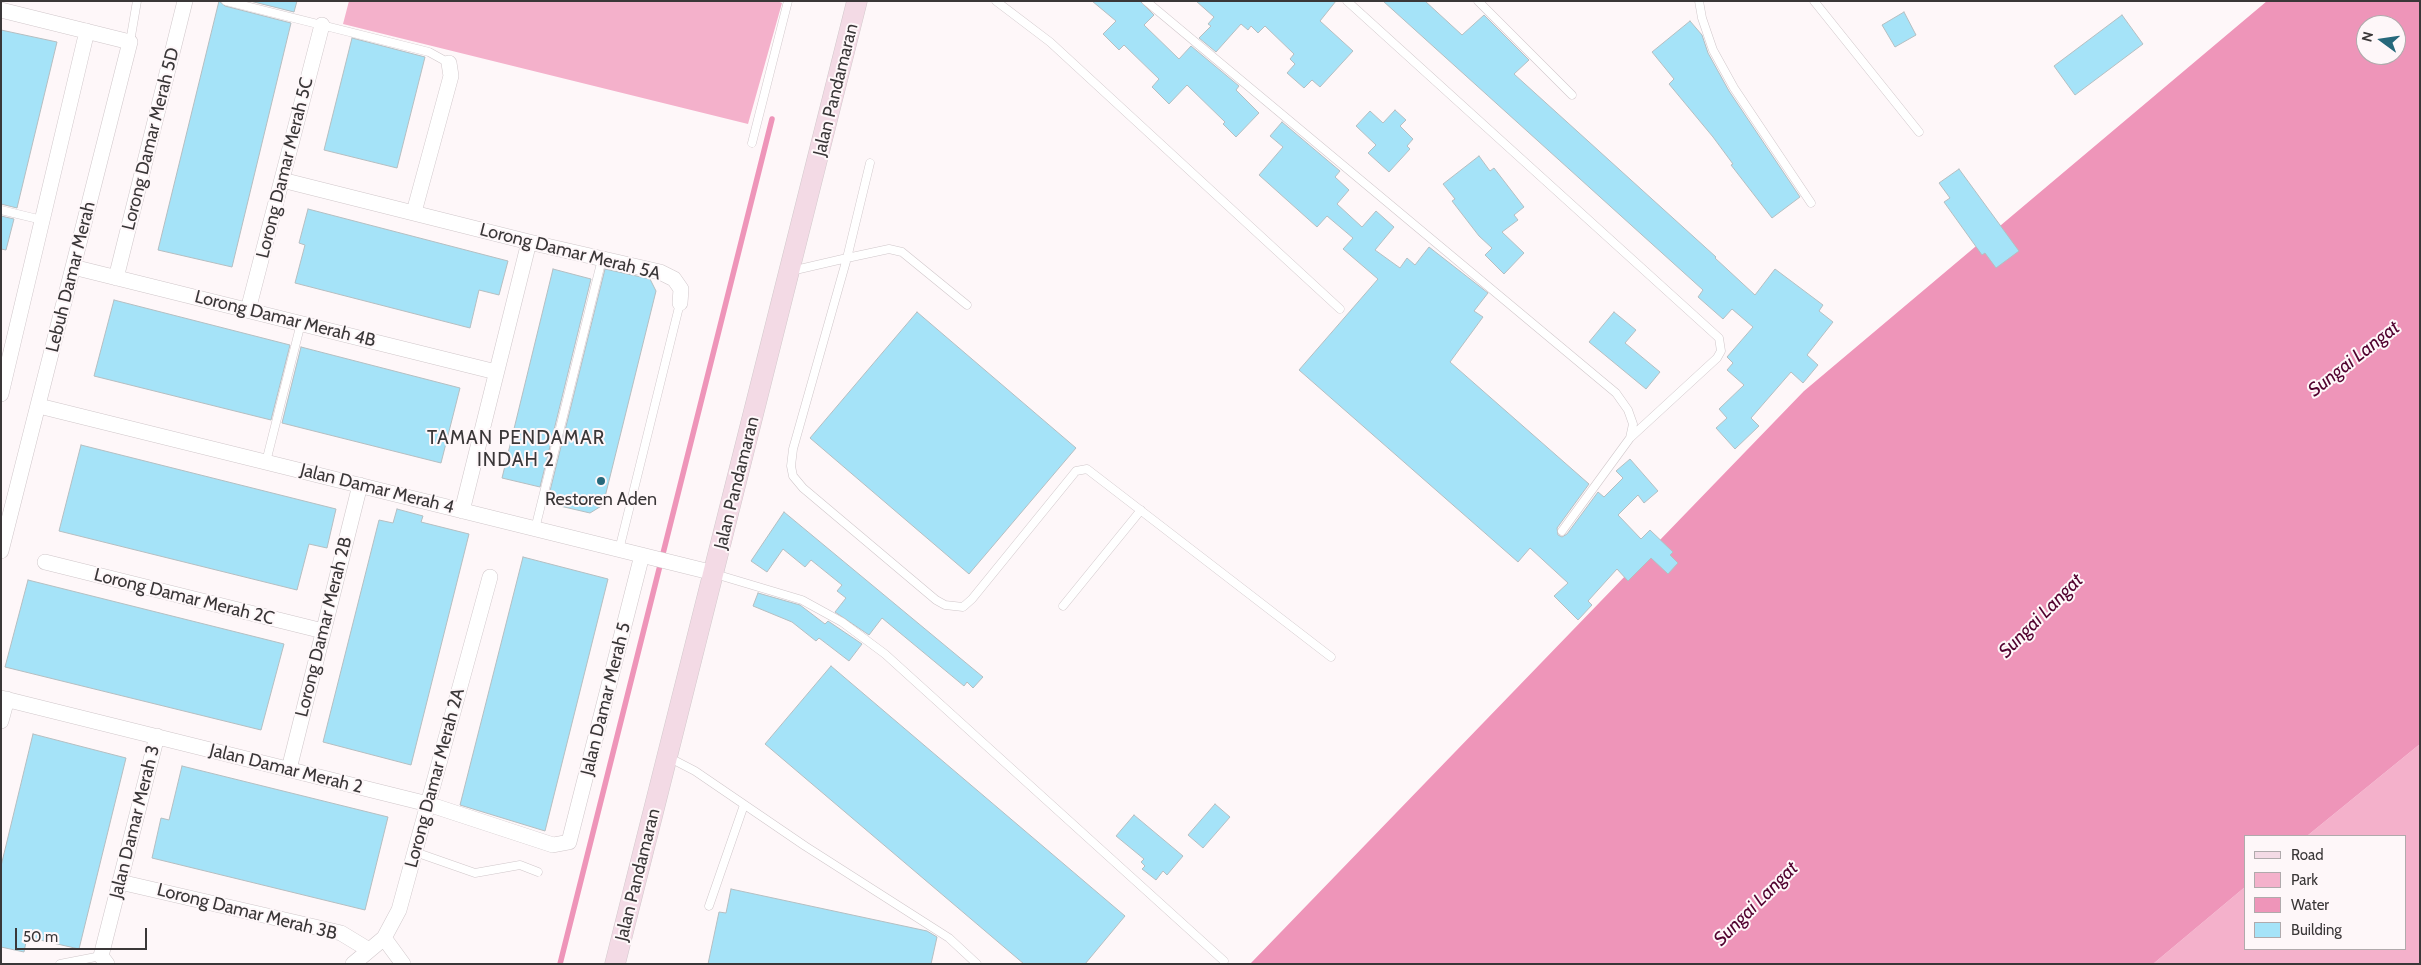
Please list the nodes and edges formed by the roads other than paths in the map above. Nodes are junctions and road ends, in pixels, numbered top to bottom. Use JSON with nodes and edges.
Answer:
{"nodes":[{"id":1,"x":137,"y":1,"type":"edge"},
{"id":2,"x":185,"y":1,"type":"edge"},
{"id":3,"x":226,"y":1,"type":"edge"},
{"id":4,"x":788,"y":1,"type":"edge"},
{"id":5,"x":857,"y":1,"type":"edge"},
{"id":6,"x":996,"y":1,"type":"edge"},
{"id":7,"x":1146,"y":1,"type":"edge"},
{"id":8,"x":1347,"y":1,"type":"edge"},
{"id":9,"x":1478,"y":1,"type":"edge"},
{"id":10,"x":1700,"y":1,"type":"edge"},
{"id":11,"x":1814,"y":1,"type":"edge"},
{"id":12,"x":1,"y":10,"type":"edge"},
{"id":13,"x":322,"y":25,"type":"junction"},
{"id":14,"x":87,"y":31,"type":"junction"},
{"id":15,"x":130,"y":42,"type":"junction"},
{"id":16,"x":449,"y":63,"type":"joint"},
{"id":17,"x":1572,"y":95,"type":"dead end"},
{"id":18,"x":1918,"y":132,"type":"dead end"},
{"id":19,"x":752,"y":143,"type":"dead end"},
{"id":20,"x":870,"y":163,"type":"dead end"},
{"id":21,"x":282,"y":180,"type":"junction"},
{"id":22,"x":1811,"y":203,"type":"dead end"},
{"id":23,"x":1,"y":210,"type":"edge"},
{"id":24,"x":414,"y":212,"type":"junction"},
{"id":25,"x":42,"y":220,"type":"junction"},
{"id":26,"x":529,"y":242,"type":"junction"},
{"id":27,"x":847,"y":258,"type":"junction"},
{"id":28,"x":602,"y":259,"type":"junction"},
{"id":29,"x":73,"y":267,"type":"junction"},
{"id":30,"x":791,"y":271,"type":"junction"},
{"id":31,"x":116,"y":278,"type":"junction"},
{"id":32,"x":680,"y":303,"type":"joint"},
{"id":33,"x":967,"y":306,"type":"dead end"},
{"id":34,"x":1340,"y":309,"type":"dead end"},
{"id":35,"x":248,"y":310,"type":"junction"},
{"id":36,"x":301,"y":323,"type":"junction"},
{"id":37,"x":496,"y":372,"type":"junction"},
{"id":38,"x":1,"y":394,"type":"edge"},
{"id":39,"x":39,"y":406,"type":"junction"},
{"id":40,"x":1630,"y":438,"type":"junction"},
{"id":41,"x":266,"y":462,"type":"junction"},
{"id":42,"x":360,"y":485,"type":"junction"},
{"id":43,"x":462,"y":510,"type":"junction"},
{"id":44,"x":1141,"y":510,"type":"junction"},
{"id":45,"x":535,"y":529,"type":"junction"},
{"id":46,"x":1562,"y":531,"type":"dead end"},
{"id":47,"x":619,"y":550,"type":"junction"},
{"id":48,"x":1,"y":551,"type":"edge"},
{"id":49,"x":648,"y":557,"type":"junction"},
{"id":50,"x":45,"y":562,"type":"dead end"},
{"id":51,"x":714,"y":574,"type":"junction"},
{"id":52,"x":490,"y":577,"type":"dead end"},
{"id":53,"x":1063,"y":606,"type":"dead end"},
{"id":54,"x":323,"y":631,"type":"junction"},
{"id":55,"x":1330,"y":657,"type":"dead end"},
{"id":56,"x":4,"y":698,"type":"edge"},
{"id":57,"x":1,"y":721,"type":"edge"},
{"id":58,"x":157,"y":736,"type":"junction"},
{"id":59,"x":668,"y":757,"type":"junction"},
{"id":60,"x":289,"y":769,"type":"junction"},
{"id":61,"x":428,"y":804,"type":"junction"},
{"id":62,"x":744,"y":805,"type":"junction"},
{"id":63,"x":569,"y":842,"type":"joint"},
{"id":64,"x":415,"y":852,"type":"junction"},
{"id":65,"x":538,"y":872,"type":"dead end"},
{"id":66,"x":120,"y":882,"type":"junction"},
{"id":67,"x":709,"y":906,"type":"dead end"},
{"id":68,"x":384,"y":938,"type":"junction"},
{"id":69,"x":370,"y":950,"type":"junction"},
{"id":70,"x":104,"y":960,"type":"edge"},
{"id":71,"x":1224,"y":961,"type":"dead end"},
{"id":72,"x":60,"y":964,"type":"edge"},
{"id":73,"x":353,"y":964,"type":"edge"},
{"id":74,"x":403,"y":964,"type":"edge"},
{"id":75,"x":615,"y":964,"type":"edge"},
{"id":76,"x":978,"y":964,"type":"edge"}],
"edges":[{"from":1,"to":15,"type":"lane","name":"Lebuh Damar Merah"},
{"from":2,"to":31,"type":"street","name":"Lorong Damar Merah 5D"},
{"from":3,"to":13,"type":"lane"},
{"from":4,"to":19,"type":"lane"},
{"from":5,"to":30,"type":"main road","name":"Jalan Pandamaran"},
{"from":6,"to":34,"type":"lane"},
{"from":7,"to":40,"type":"lane"},
{"from":8,"to":40,"type":"lane"},
{"from":9,"to":17,"type":"lane"},
{"from":10,"to":22,"type":"lane"},
{"from":11,"to":18,"type":"lane"},
{"from":12,"to":14,"type":"street"},
{"from":13,"to":16,"type":"lane"},
{"from":13,"to":21,"type":"street","name":"Lorong Damar Merah 5C"},
{"from":14,"to":15,"type":"street"},
{"from":14,"to":25,"type":"street"},
{"from":15,"to":29,"type":"street","name":"Lebuh Damar Merah"},
{"from":16,"to":24,"type":"street"},
{"from":20,"to":27,"type":"lane"},
{"from":21,"to":24,"type":"street","name":"Lorong Damar Merah 5A"},
{"from":21,"to":35,"type":"street","name":"Lorong Damar Merah 5C"},
{"from":23,"to":25,"type":"lane"},
{"from":24,"to":26,"type":"street","name":"Lorong Damar Merah 5A"},
{"from":25,"to":38,"type":"street"},
{"from":26,"to":28,"type":"street","name":"Lorong Damar Merah 5A"},
{"from":26,"to":37,"type":"street"},
{"from":27,"to":30,"type":"lane"},
{"from":27,"to":33,"type":"lane"},
{"from":27,"to":44,"type":"lane"},
{"from":28,"to":32,"type":"street","name":"Lorong Damar Merah 5A"},
{"from":28,"to":45,"type":"lane"},
{"from":29,"to":31,"type":"street","name":"Lorong Damar Merah 4B"},
{"from":29,"to":39,"type":"street","name":"Lebuh Damar Merah"},
{"from":30,"to":51,"type":"main road","name":"Jalan Pandamaran"},
{"from":31,"to":35,"type":"street","name":"Lorong Damar Merah 4B"},
{"from":32,"to":47,"type":"lane","name":"Lorong Damar Merah 5A"},
{"from":35,"to":36,"type":"street","name":"Lorong Damar Merah 4B"},
{"from":36,"to":37,"type":"street","name":"Lorong Damar Merah 4B"},
{"from":36,"to":41,"type":"lane"},
{"from":37,"to":43,"type":"street"},
{"from":39,"to":41,"type":"street","name":"Jalan Damar Merah 4"},
{"from":39,"to":48,"type":"street","name":"Lebuh Damar Merah"},
{"from":40,"to":46,"type":"lane"},
{"from":41,"to":42,"type":"street","name":"Jalan Damar Merah 4"},
{"from":42,"to":43,"type":"street","name":"Jalan Damar Merah 4"},
{"from":42,"to":54,"type":"street","name":"Lorong Damar Merah 2B"},
{"from":43,"to":45,"type":"street","name":"Jalan Damar Merah 4"},
{"from":44,"to":53,"type":"lane"},
{"from":44,"to":55,"type":"lane"},
{"from":45,"to":47,"type":"street","name":"Jalan Damar Merah 4"},
{"from":47,"to":49,"type":"street","name":"Jalan Damar Merah 4"},
{"from":49,"to":51,"type":"street","name":"Jalan Damar Merah 4"},
{"from":49,"to":63,"type":"street","name":"Jalan Damar Merah 5"},
{"from":50,"to":54,"type":"street","name":"Lorong Damar Merah 2C"},
{"from":51,"to":59,"type":"main road","name":"Jalan Pandamaran"},
{"from":51,"to":71,"type":"lane"},
{"from":52,"to":61,"type":"street","name":"Lorong Damar Merah 2A"},
{"from":54,"to":60,"type":"street","name":"Lorong Damar Merah 2B"},
{"from":56,"to":57,"type":"street"},
{"from":56,"to":58,"type":"street","name":"Jalan Damar Merah 2"},
{"from":58,"to":60,"type":"street","name":"Jalan Damar Merah 2"},
{"from":58,"to":66,"type":"street","name":"Jalan Damar Merah 3"},
{"from":59,"to":62,"type":"lane"},
{"from":59,"to":75,"type":"main road","name":"Jalan Pandamaran"},
{"from":60,"to":61,"type":"street","name":"Jalan Damar Merah 2"},
{"from":61,"to":63,"type":"street","name":"Jalan Damar Merah 2"},
{"from":61,"to":64,"type":"street","name":"Lorong Damar Merah 2A"},
{"from":62,"to":67,"type":"lane"},
{"from":62,"to":76,"type":"lane"},
{"from":64,"to":65,"type":"lane"},
{"from":64,"to":68,"type":"street","name":"Lorong Damar Merah 2A"},
{"from":66,"to":69,"type":"street","name":"Lorong Damar Merah 3B"},
{"from":66,"to":70,"type":"street","name":"Jalan Damar Merah 3"},
{"from":68,"to":69,"type":"street","name":"Lorong Damar Merah 2A"},
{"from":68,"to":74,"type":"street"},
{"from":69,"to":73,"type":"street","name":"Lorong Damar Merah 2A"},
{"from":70,"to":72,"type":"lane"}]}
